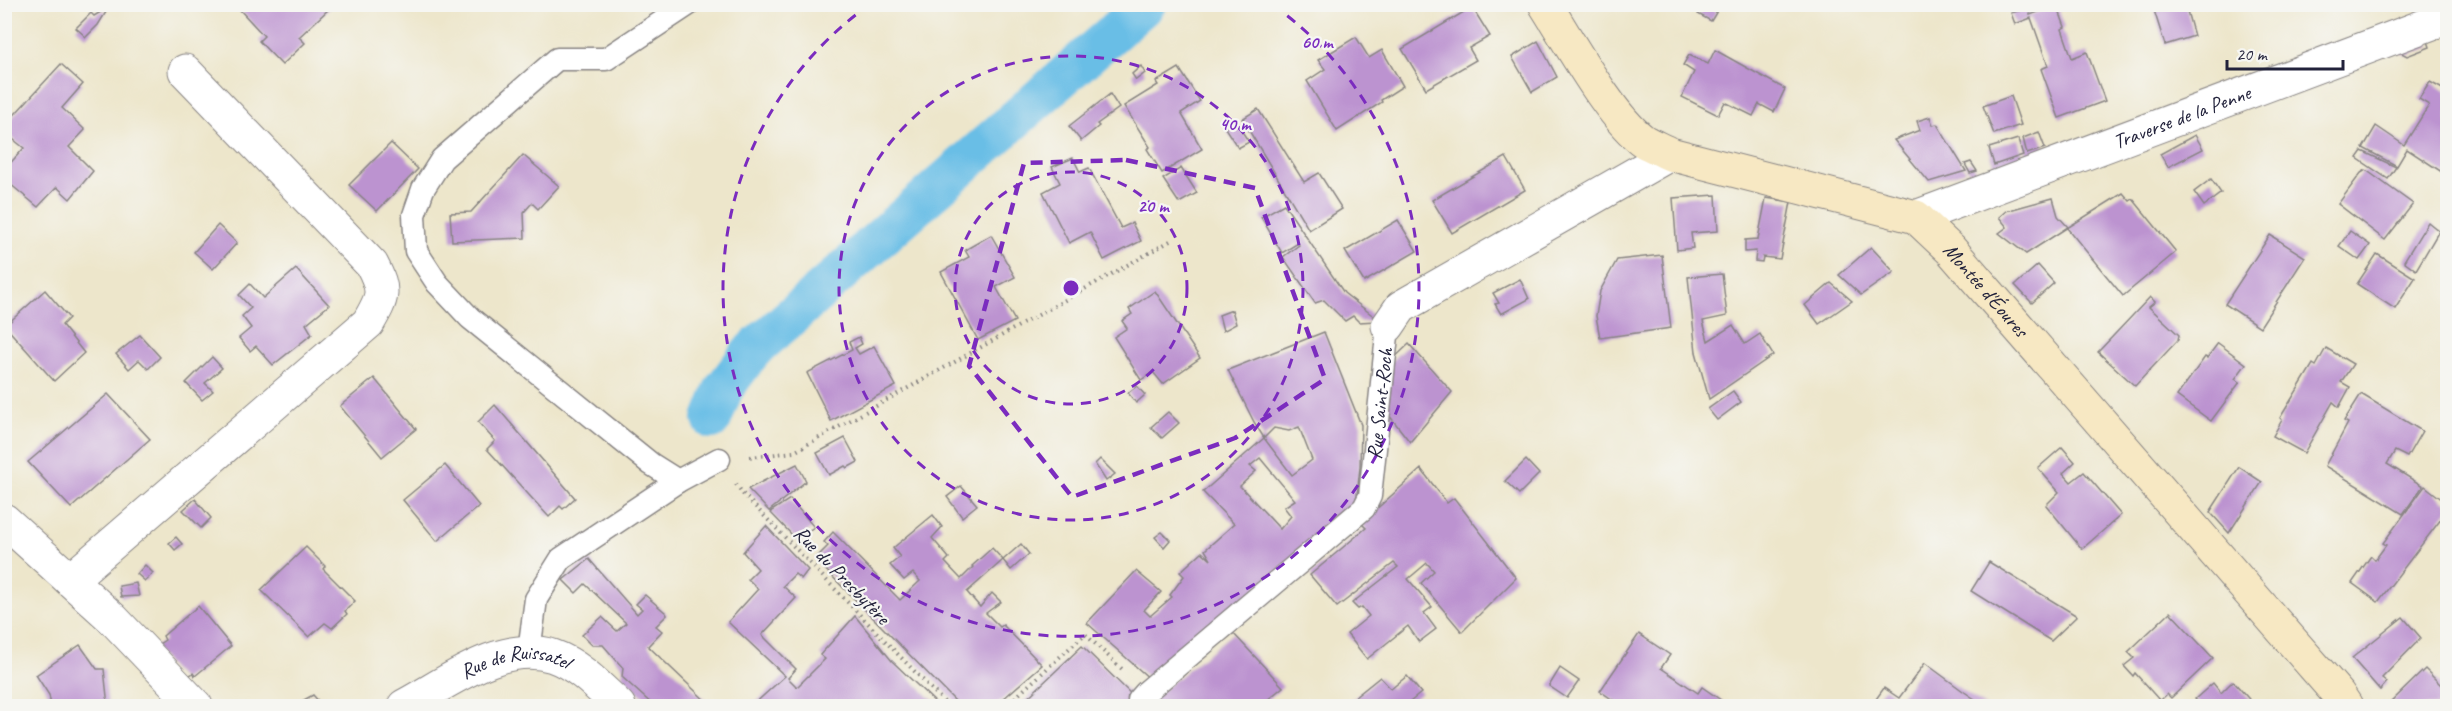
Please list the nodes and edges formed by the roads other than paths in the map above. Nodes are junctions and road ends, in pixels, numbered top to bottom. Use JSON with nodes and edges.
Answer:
{"nodes":[{"id":1,"x":689,"y":4,"type":"edge"},
{"id":2,"x":1545,"y":4,"type":"edge"},
{"id":3,"x":2448,"y":17,"type":"edge"},
{"id":4,"x":185,"y":72,"type":"dead end"},
{"id":5,"x":1670,"y":154,"type":"junction"},
{"id":6,"x":1916,"y":217,"type":"junction"},
{"id":7,"x":1388,"y":326,"type":"joint"},
{"id":8,"x":719,"y":459,"type":"road end"},
{"id":9,"x":678,"y":481,"type":"junction"},
{"id":10,"x":4,"y":520,"type":"edge"},
{"id":11,"x":70,"y":580,"type":"junction"},
{"id":12,"x":529,"y":651,"type":"junction"},
{"id":13,"x":1145,"y":699,"type":"edge"},
{"id":14,"x":196,"y":706,"type":"edge"},
{"id":15,"x":404,"y":706,"type":"edge"},
{"id":16,"x":619,"y":706,"type":"edge"},
{"id":17,"x":2346,"y":706,"type":"edge"}],
"edges":[{"from":1,"to":9,"type":"lane"},
{"from":2,"to":5,"type":"street","name":"Montée d'Éoures"},
{"from":3,"to":6,"type":"street","name":"Traverse de la Penne"},
{"from":4,"to":11,"type":"street"},
{"from":5,"to":6,"type":"street","name":"Montée d'Éoures"},
{"from":5,"to":7,"type":"street","name":"Rue Saint-Roch"},
{"from":6,"to":17,"type":"street","name":"Montée d'Éoures"},
{"from":7,"to":13,"type":"lane","name":"Rue Saint-Roch"},
{"from":8,"to":9,"type":"lane"},
{"from":9,"to":12,"type":"lane"},
{"from":10,"to":11,"type":"street"},
{"from":11,"to":14,"type":"street"},
{"from":12,"to":15,"type":"street","name":"Rue de Ruissatel"},
{"from":12,"to":16,"type":"street","name":"Rue de Ruissatel"}]}
